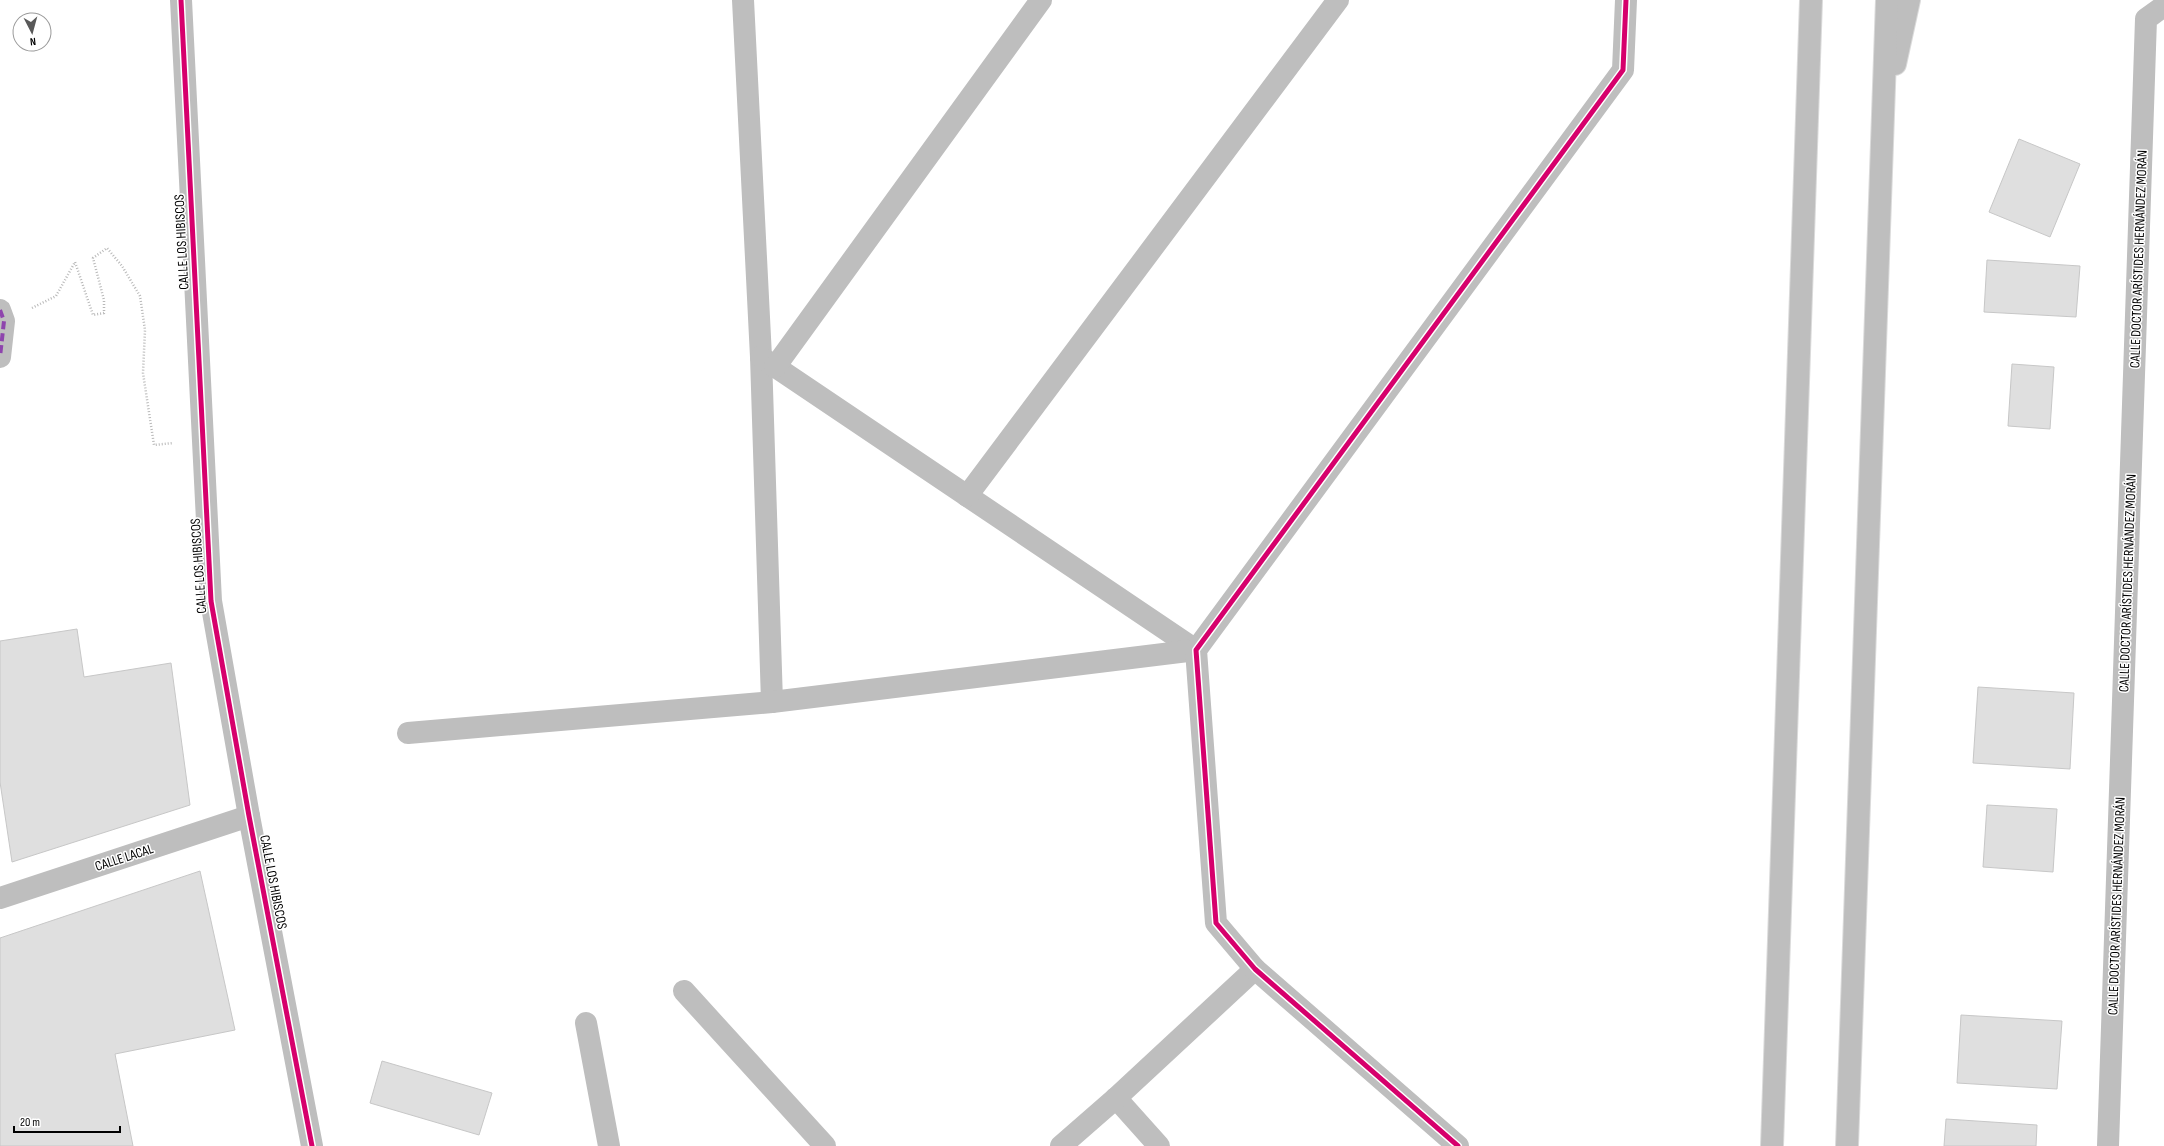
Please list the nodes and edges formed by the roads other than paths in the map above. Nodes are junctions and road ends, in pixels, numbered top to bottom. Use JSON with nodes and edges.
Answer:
{"nodes":[{"id":1,"x":181,"y":0,"type":"edge"},
{"id":2,"x":743,"y":0,"type":"edge"},
{"id":3,"x":1041,"y":0,"type":"edge"},
{"id":4,"x":1338,"y":0,"type":"edge"},
{"id":5,"x":1626,"y":0,"type":"edge"},
{"id":6,"x":1811,"y":0,"type":"edge"},
{"id":7,"x":1888,"y":0,"type":"edge"},
{"id":8,"x":1909,"y":0,"type":"edge"},
{"id":9,"x":2164,"y":6,"type":"edge"},
{"id":10,"x":1883,"y":122,"type":"junction"},
{"id":11,"x":2,"y":316,"type":"edge"},
{"id":12,"x":0,"y":357,"type":"edge"},
{"id":13,"x":768,"y":362,"type":"junction"},
{"id":14,"x":967,"y":496,"type":"junction"},
{"id":15,"x":1196,"y":650,"type":"junction"},
{"id":16,"x":772,"y":702,"type":"junction"},
{"id":17,"x":408,"y":733,"type":"dead end"},
{"id":18,"x":249,"y":816,"type":"junction"},
{"id":19,"x":0,"y":898,"type":"edge"},
{"id":20,"x":1255,"y":969,"type":"junction"},
{"id":21,"x":684,"y":991,"type":"dead end"},
{"id":22,"x":586,"y":1022,"type":"dead end"},
{"id":23,"x":1116,"y":1098,"type":"junction"},
{"id":24,"x":312,"y":1146,"type":"edge"},
{"id":25,"x":609,"y":1146,"type":"edge"},
{"id":26,"x":825,"y":1146,"type":"edge"},
{"id":27,"x":1061,"y":1146,"type":"edge"},
{"id":28,"x":1159,"y":1146,"type":"edge"},
{"id":29,"x":1458,"y":1146,"type":"edge"},
{"id":30,"x":1772,"y":1146,"type":"edge"},
{"id":31,"x":1847,"y":1146,"type":"edge"},
{"id":32,"x":2108,"y":1146,"type":"edge"}],
"edges":[{"from":1,"to":18,"type":"main road","name":"CALLE LOS HIBISCOS"},
{"from":2,"to":13,"type":"main road"},
{"from":3,"to":13,"type":"main road"},
{"from":4,"to":14,"type":"main road"},
{"from":5,"to":15,"type":"main road"},
{"from":6,"to":30,"type":"main road"},
{"from":7,"to":10,"type":"main road"},
{"from":8,"to":10,"type":"main road"},
{"from":9,"to":32,"type":"main road","name":"CALLE DOCTOR ARÍSTIDES HERNÁNDEZ MORÁN"},
{"from":10,"to":31,"type":"main road"},
{"from":11,"to":12,"type":"main road"},
{"from":13,"to":14,"type":"main road"},
{"from":13,"to":16,"type":"main road"},
{"from":14,"to":15,"type":"main road"},
{"from":15,"to":16,"type":"main road"},
{"from":15,"to":20,"type":"main road"},
{"from":16,"to":17,"type":"main road"},
{"from":18,"to":19,"type":"main road","name":"CALLE LACAL"},
{"from":18,"to":24,"type":"main road","name":"CALLE LOS HIBISCOS"},
{"from":20,"to":23,"type":"main road"},
{"from":20,"to":29,"type":"main road"},
{"from":21,"to":26,"type":"main road"},
{"from":22,"to":25,"type":"main road"},
{"from":23,"to":27,"type":"main road"},
{"from":23,"to":28,"type":"main road"}]}
